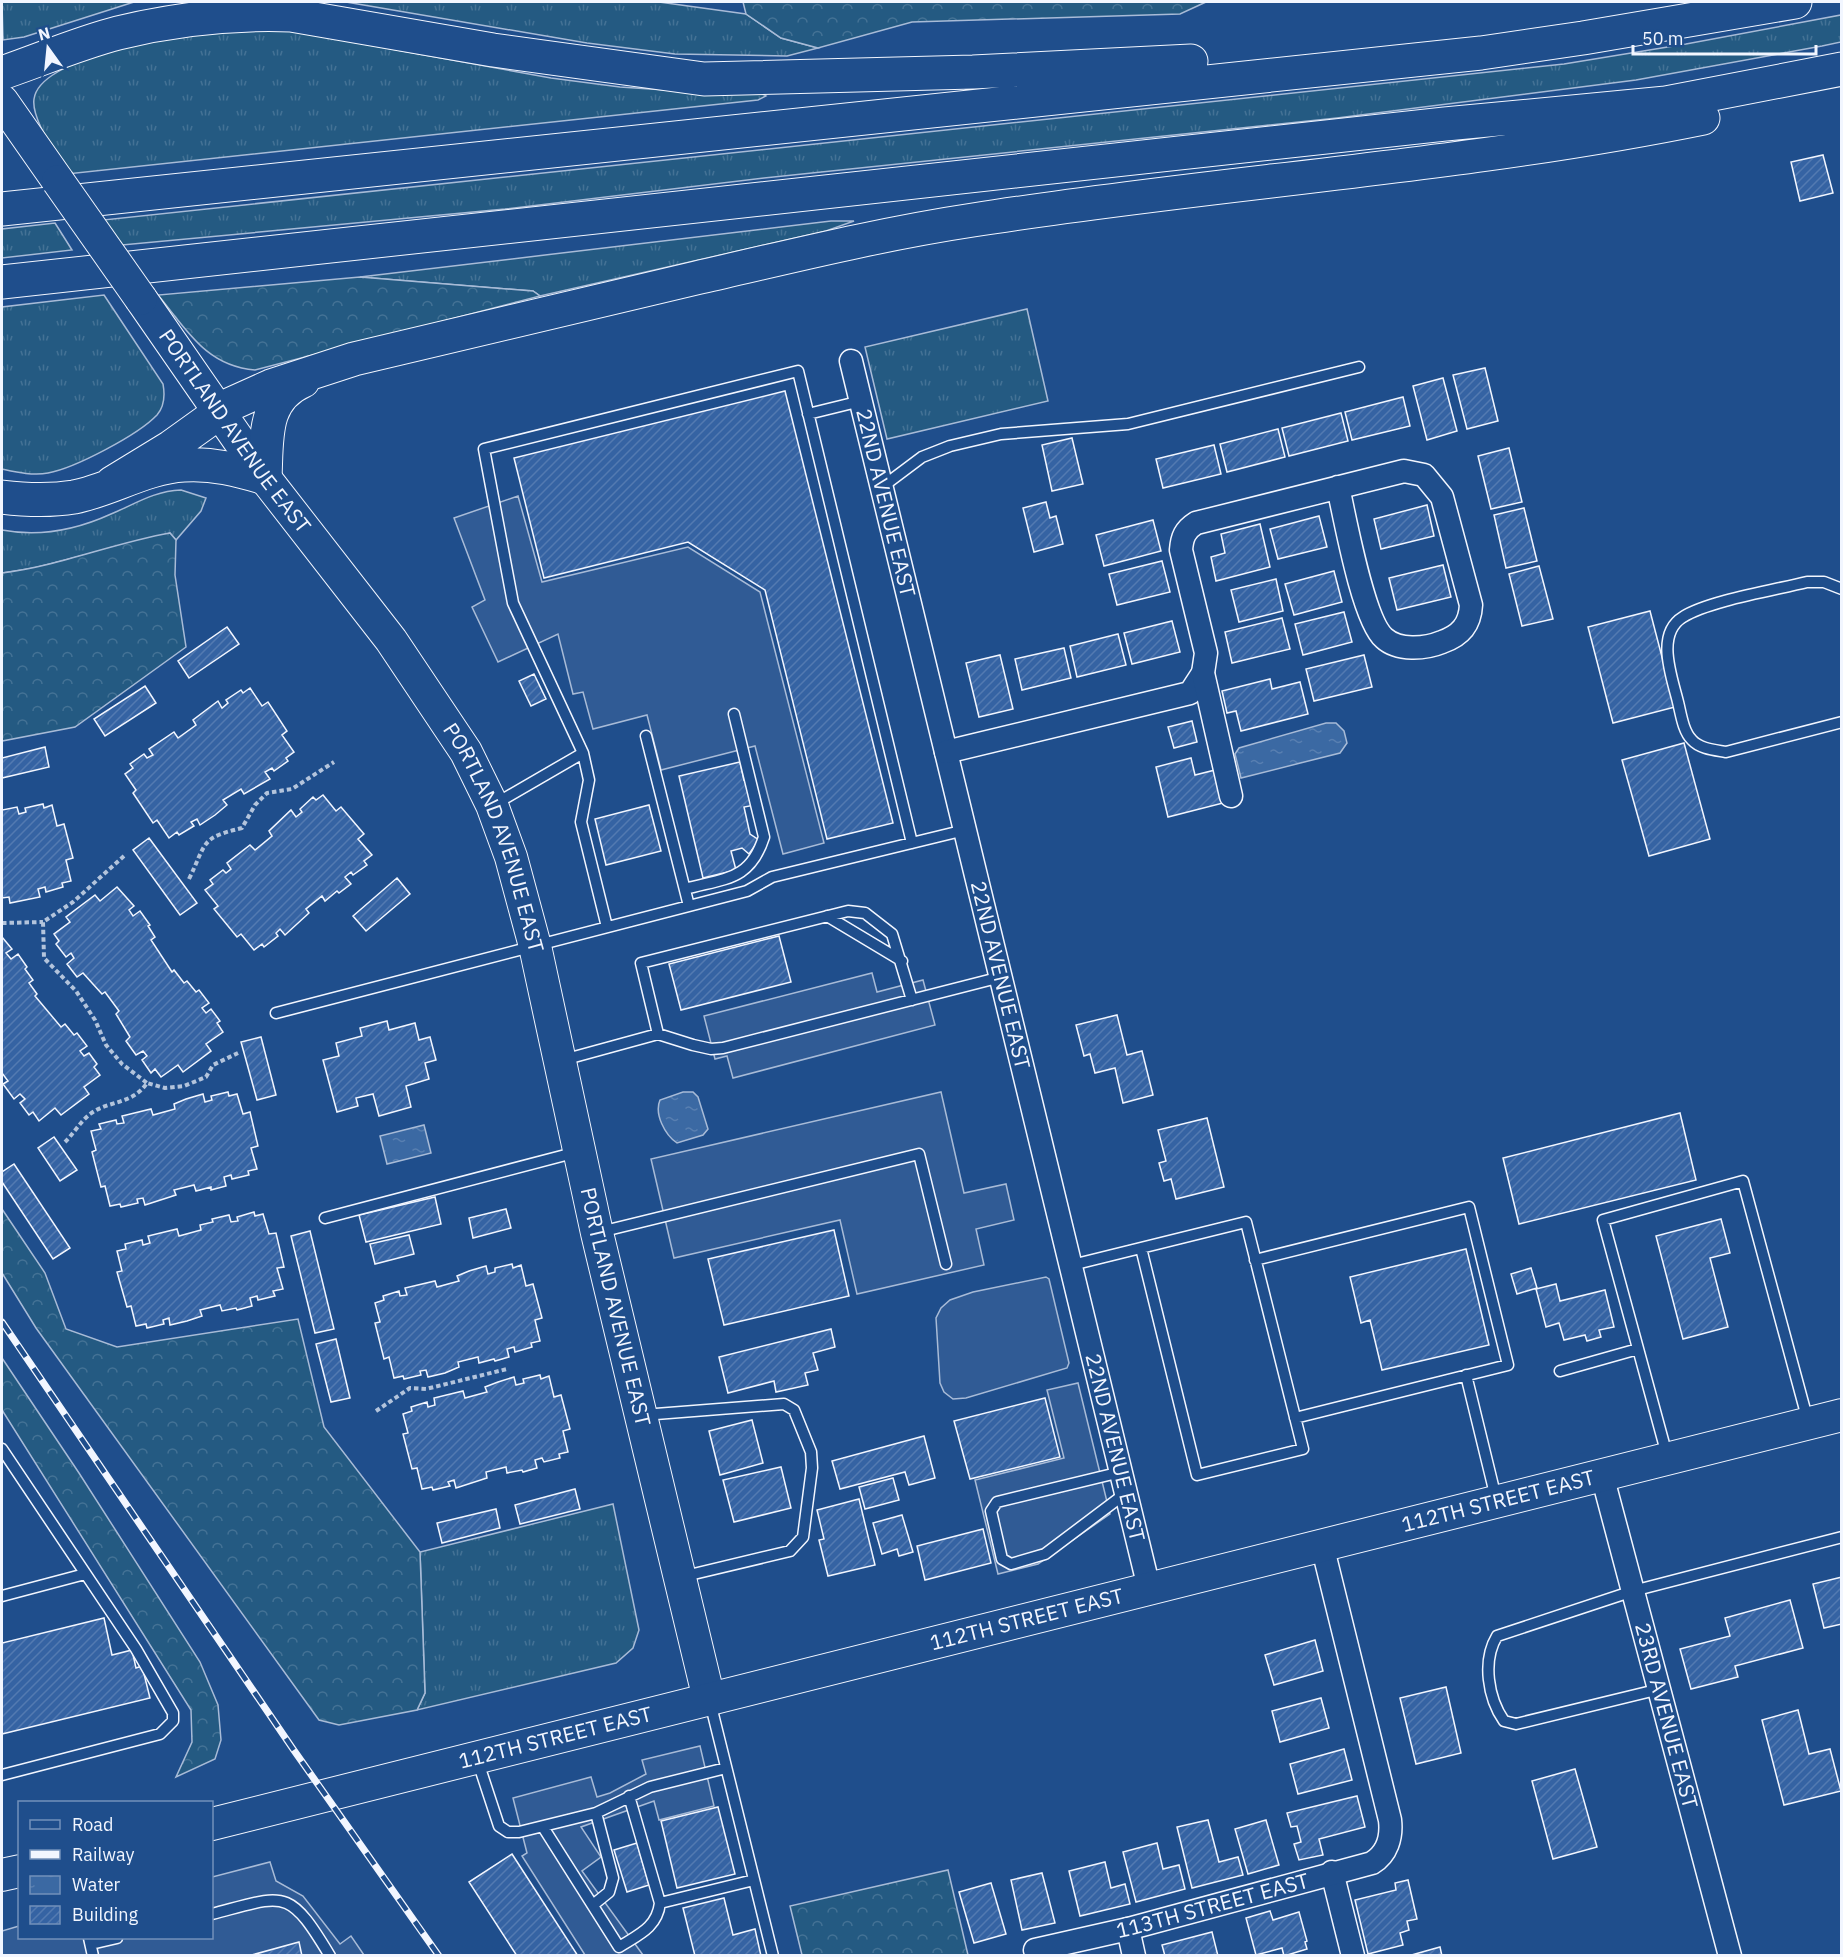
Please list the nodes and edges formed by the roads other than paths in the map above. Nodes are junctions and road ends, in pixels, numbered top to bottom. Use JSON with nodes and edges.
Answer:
{"nodes":[{"id":1,"x":1795,"y":2,"type":"edge"},
{"id":2,"x":1481,"y":52,"type":"junction"},
{"id":3,"x":1842,"y":71,"type":"edge"},
{"id":4,"x":2,"y":73,"type":"edge"},
{"id":5,"x":2,"y":101,"type":"edge"},
{"id":6,"x":2,"y":209,"type":"edge"},
{"id":7,"x":2,"y":282,"type":"edge"},
{"id":8,"x":354,"y":359,"type":"junction"},
{"id":9,"x":851,"y":361,"type":"dead end"},
{"id":10,"x":1359,"y":367,"type":"dead end"},
{"id":11,"x":861,"y":401,"type":"junction"},
{"id":12,"x":220,"y":411,"type":"junction"},
{"id":13,"x":808,"y":414,"type":"junction"},
{"id":14,"x":265,"y":478,"type":"junction"},
{"id":15,"x":112,"y":483,"type":"junction"},
{"id":16,"x":882,"y":487,"type":"junction"},
{"id":17,"x":1338,"y":487,"type":"junction"},
{"id":18,"x":2,"y":497,"type":"edge"},
{"id":19,"x":1842,"y":589,"type":"edge"},
{"id":20,"x":1203,"y":673,"type":"junction"},
{"id":21,"x":734,"y":714,"type":"dead end"},
{"id":22,"x":1842,"y":722,"type":"edge"},
{"id":23,"x":646,"y":736,"type":"dead end"},
{"id":24,"x":946,"y":752,"type":"junction"},
{"id":25,"x":583,"y":753,"type":"junction"},
{"id":26,"x":1231,"y":796,"type":"dead end"},
{"id":27,"x":492,"y":805,"type":"junction"},
{"id":28,"x":965,"y":830,"type":"junction"},
{"id":29,"x":912,"y":843,"type":"junction"},
{"id":30,"x":685,"y":889,"type":"junction"},
{"id":31,"x":689,"y":906,"type":"junction"},
{"id":32,"x":827,"y":916,"type":"junction"},
{"id":33,"x":607,"y":927,"type":"junction"},
{"id":34,"x":535,"y":946,"type":"junction"},
{"id":35,"x":902,"y":961,"type":"junction"},
{"id":36,"x":1001,"y":977,"type":"junction"},
{"id":37,"x":912,"y":1000,"type":"junction"},
{"id":38,"x":276,"y":1013,"type":"dead end"},
{"id":39,"x":658,"y":1034,"type":"junction"},
{"id":40,"x":560,"y":1060,"type":"junction"},
{"id":41,"x":579,"y":1151,"type":"junction"},
{"id":42,"x":325,"y":1218,"type":"dead end"},
{"id":43,"x":597,"y":1233,"type":"junction"},
{"id":44,"x":1141,"y":1248,"type":"junction"},
{"id":45,"x":1255,"y":1260,"type":"junction"},
{"id":46,"x":946,"y":1264,"type":"dead end"},
{"id":47,"x":1072,"y":1265,"type":"junction"},
{"id":48,"x":1638,"y":1349,"type":"junction"},
{"id":49,"x":1560,"y":1371,"type":"dead end"},
{"id":50,"x":1466,"y":1375,"type":"junction"},
{"id":51,"x":643,"y":1415,"type":"junction"},
{"id":52,"x":1842,"y":1415,"type":"edge"},
{"id":53,"x":1295,"y":1418,"type":"junction"},
{"id":54,"x":1809,"y":1424,"type":"junction"},
{"id":55,"x":2,"y":1449,"type":"edge"},
{"id":56,"x":1668,"y":1459,"type":"junction"},
{"id":57,"x":1602,"y":1475,"type":"junction"},
{"id":58,"x":1124,"y":1483,"type":"junction"},
{"id":59,"x":1497,"y":1502,"type":"junction"},
{"id":60,"x":1842,"y":1537,"type":"edge"},
{"id":61,"x":1322,"y":1545,"type":"junction"},
{"id":62,"x":85,"y":1574,"type":"junction"},
{"id":63,"x":681,"y":1577,"type":"junction"},
{"id":64,"x":1149,"y":1588,"type":"junction"},
{"id":65,"x":1633,"y":1591,"type":"junction"},
{"id":66,"x":2,"y":1596,"type":"edge"},
{"id":67,"x":1660,"y":1689,"type":"junction"},
{"id":68,"x":710,"y":1699,"type":"junction"},
{"id":69,"x":477,"y":1759,"type":"junction"},
{"id":70,"x":726,"y":1768,"type":"junction"},
{"id":71,"x":2,"y":1775,"type":"edge"},
{"id":72,"x":629,"y":1796,"type":"junction"},
{"id":73,"x":596,"y":1813,"type":"junction"},
{"id":74,"x":213,"y":1824,"type":"edge"},
{"id":75,"x":543,"y":1827,"type":"junction"},
{"id":76,"x":18,"y":1871,"type":"edge"},
{"id":77,"x":1332,"y":1872,"type":"junction"},
{"id":78,"x":2,"y":1875,"type":"edge"},
{"id":79,"x":754,"y":1880,"type":"junction"},
{"id":80,"x":660,"y":1903,"type":"junction"},
{"id":81,"x":593,"y":1905,"type":"junction"},
{"id":82,"x":213,"y":1914,"type":"edge"},
{"id":83,"x":1128,"y":1929,"type":"junction"},
{"id":84,"x":108,"y":1939,"type":"edge"},
{"id":85,"x":90,"y":1941,"type":"edge"},
{"id":86,"x":1035,"y":1950,"type":"dead end"},
{"id":87,"x":93,"y":1956,"type":"edge"},
{"id":88,"x":330,"y":1956,"type":"edge"},
{"id":89,"x":773,"y":1956,"type":"edge"},
{"id":90,"x":1134,"y":1956,"type":"edge"},
{"id":91,"x":1353,"y":1956,"type":"edge"},
{"id":92,"x":1730,"y":1956,"type":"edge"}],
"edges":[{"from":1,"to":2,"type":"highway"},
{"from":2,"to":4,"type":"highway"},
{"from":2,"to":6,"type":"highway"},
{"from":3,"to":7,"type":"highway"},
{"from":3,"to":8,"type":"highway"},
{"from":5,"to":12,"type":"main road","name":"PORTLAND AVENUE EAST","bridge":true},
{"from":8,"to":12,"type":"highway"},
{"from":8,"to":14,"type":"highway"},
{"from":9,"to":11,"type":"street","name":"22ND AVENUE EAST"},
{"from":10,"to":16,"type":"lane"},
{"from":11,"to":13,"type":"lane"},
{"from":11,"to":16,"type":"street","name":"22ND AVENUE EAST"},
{"from":12,"to":14,"type":"main road","name":"PORTLAND AVENUE EAST"},
{"from":12,"to":15,"type":"highway"},
{"from":13,"to":25,"type":"lane"},
{"from":13,"to":29,"type":"lane"},
{"from":14,"to":15,"type":"highway"},
{"from":14,"to":27,"type":"main road","name":"PORTLAND AVENUE EAST"},
{"from":15,"to":18,"type":"highway"},
{"from":16,"to":24,"type":"street","name":"22ND AVENUE EAST"},
{"from":17,"to":17,"type":"street"},
{"from":17,"to":20,"type":"street"},
{"from":19,"to":22,"type":"lane"},
{"from":20,"to":24,"type":"street"},
{"from":20,"to":26,"type":"street"},
{"from":21,"to":30,"type":"lane"},
{"from":23,"to":30,"type":"lane"},
{"from":24,"to":28,"type":"street","name":"22ND AVENUE EAST"},
{"from":25,"to":27,"type":"lane"},
{"from":25,"to":33,"type":"lane"},
{"from":27,"to":34,"type":"main road","name":"PORTLAND AVENUE EAST"},
{"from":28,"to":29,"type":"lane"},
{"from":28,"to":36,"type":"street","name":"22ND AVENUE EAST"},
{"from":29,"to":31,"type":"lane"},
{"from":30,"to":31,"type":"lane"},
{"from":31,"to":33,"type":"lane"},
{"from":32,"to":35,"type":"lane"},
{"from":32,"to":35,"type":"lane"},
{"from":32,"to":39,"type":"lane"},
{"from":33,"to":34,"type":"lane"},
{"from":34,"to":38,"type":"lane"},
{"from":34,"to":40,"type":"main road","name":"PORTLAND AVENUE EAST"},
{"from":35,"to":37,"type":"lane"},
{"from":36,"to":37,"type":"lane"},
{"from":36,"to":47,"type":"street","name":"22ND AVENUE EAST"},
{"from":37,"to":39,"type":"lane"},
{"from":39,"to":40,"type":"lane"},
{"from":40,"to":41,"type":"main road","name":"PORTLAND AVENUE EAST"},
{"from":41,"to":42,"type":"lane"},
{"from":41,"to":43,"type":"main road","name":"PORTLAND AVENUE EAST"},
{"from":43,"to":46,"type":"lane"},
{"from":43,"to":51,"type":"main road","name":"PORTLAND AVENUE EAST"},
{"from":44,"to":45,"type":"lane"},
{"from":44,"to":47,"type":"lane"},
{"from":44,"to":53,"type":"lane"},
{"from":45,"to":50,"type":"lane"},
{"from":45,"to":53,"type":"lane"},
{"from":47,"to":58,"type":"street","name":"22ND AVENUE EAST"},
{"from":48,"to":49,"type":"lane"},
{"from":48,"to":54,"type":"lane"},
{"from":48,"to":56,"type":"lane"},
{"from":50,"to":53,"type":"lane"},
{"from":50,"to":59,"type":"lane"},
{"from":51,"to":63,"type":"main road","name":"PORTLAND AVENUE EAST"},
{"from":51,"to":63,"type":"lane"},
{"from":52,"to":54,"type":"main road","name":"112TH STREET EAST"},
{"from":54,"to":56,"type":"main road","name":"112TH STREET EAST"},
{"from":55,"to":62,"type":"lane"},
{"from":56,"to":57,"type":"main road","name":"112TH STREET EAST"},
{"from":57,"to":59,"type":"main road","name":"112TH STREET EAST"},
{"from":57,"to":65,"type":"street","name":"23RD AVENUE EAST"},
{"from":58,"to":58,"type":"lane"},
{"from":58,"to":64,"type":"street","name":"22ND AVENUE EAST"},
{"from":59,"to":61,"type":"main road","name":"112TH STREET EAST"},
{"from":60,"to":65,"type":"lane"},
{"from":61,"to":64,"type":"main road","name":"112TH STREET EAST"},
{"from":61,"to":77,"type":"street","name":"113TH STREET EAST"},
{"from":62,"to":66,"type":"lane"},
{"from":62,"to":71,"type":"lane"},
{"from":63,"to":68,"type":"main road","name":"PORTLAND AVENUE EAST"},
{"from":64,"to":68,"type":"main road","name":"112TH STREET EAST"},
{"from":65,"to":67,"type":"street","name":"23RD AVENUE EAST"},
{"from":65,"to":67,"type":"lane"},
{"from":67,"to":92,"type":"street","name":"23RD AVENUE EAST"},
{"from":68,"to":69,"type":"main road","name":"112TH STREET EAST"},
{"from":68,"to":70,"type":"lane"},
{"from":69,"to":74,"type":"main road","name":"112TH STREET EAST"},
{"from":69,"to":75,"type":"lane"},
{"from":70,"to":72,"type":"lane"},
{"from":70,"to":79,"type":"lane"},
{"from":72,"to":73,"type":"lane"},
{"from":72,"to":80,"type":"lane"},
{"from":73,"to":75,"type":"lane"},
{"from":73,"to":81,"type":"lane"},
{"from":75,"to":81,"type":"lane"},
{"from":76,"to":78,"type":"main road"},
{"from":77,"to":83,"type":"street","name":"113TH STREET EAST"},
{"from":77,"to":91,"type":"street"},
{"from":79,"to":80,"type":"lane"},
{"from":79,"to":89,"type":"lane"},
{"from":80,"to":81,"type":"lane"},
{"from":82,"to":88,"type":"lane"},
{"from":83,"to":86,"type":"street","name":"113TH STREET EAST"},
{"from":83,"to":90,"type":"street"},
{"from":84,"to":85,"type":"lane"},
{"from":85,"to":87,"type":"lane"}]}
